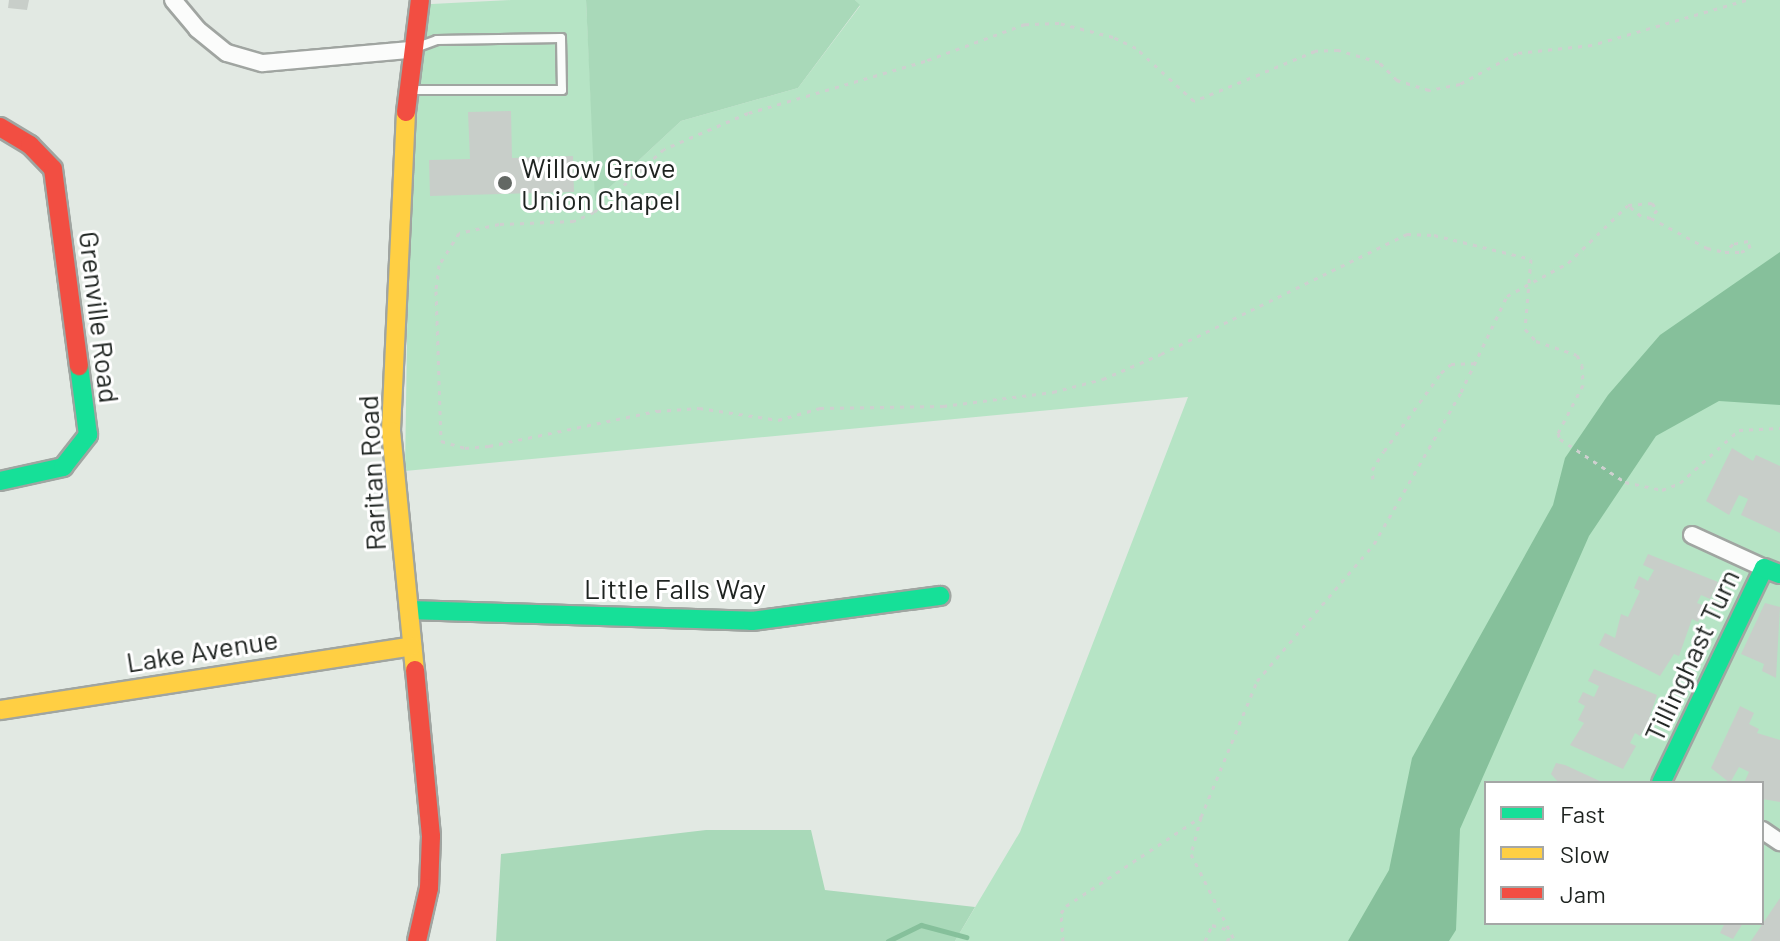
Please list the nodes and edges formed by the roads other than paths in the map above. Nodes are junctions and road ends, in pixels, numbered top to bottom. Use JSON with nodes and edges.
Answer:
{"nodes":[{"id":1,"x":173,"y":0,"type":"edge"},
{"id":2,"x":420,"y":0,"type":"edge"},
{"id":3,"x":410,"y":50,"type":"junction"},
{"id":4,"x":407,"y":90,"type":"junction"},
{"id":5,"x":0,"y":127,"type":"edge"},
{"id":6,"x":0,"y":481,"type":"edge"},
{"id":7,"x":1692,"y":535,"type":"dead end"},
{"id":8,"x":1772,"y":571,"type":"edge"},
{"id":9,"x":940,"y":596,"type":"dead end"},
{"id":10,"x":409,"y":610,"type":"junction"},
{"id":11,"x":412,"y":646,"type":"junction"},
{"id":12,"x":0,"y":710,"type":"edge"},
{"id":13,"x":1663,"y":781,"type":"edge"},
{"id":14,"x":417,"y":941,"type":"edge"}],
"edges":[{"from":1,"to":3,"type":"street"},
{"from":2,"to":3,"type":"street","name":"Raritan Road"},
{"from":3,"to":4,"type":"street","name":"Raritan Road"},
{"from":3,"to":4,"type":"lane"},
{"from":4,"to":10,"type":"street","name":"Raritan Road"},
{"from":5,"to":6,"type":"street","name":"Grenville Road"},
{"from":7,"to":8,"type":"street"},
{"from":8,"to":13,"type":"street","name":"Tillinghast Turn"},
{"from":9,"to":10,"type":"street","name":"Little Falls Way"},
{"from":10,"to":11,"type":"street","name":"Raritan Road"},
{"from":11,"to":12,"type":"street","name":"Lake Avenue"},
{"from":11,"to":14,"type":"street","name":"Raritan Road"}]}
